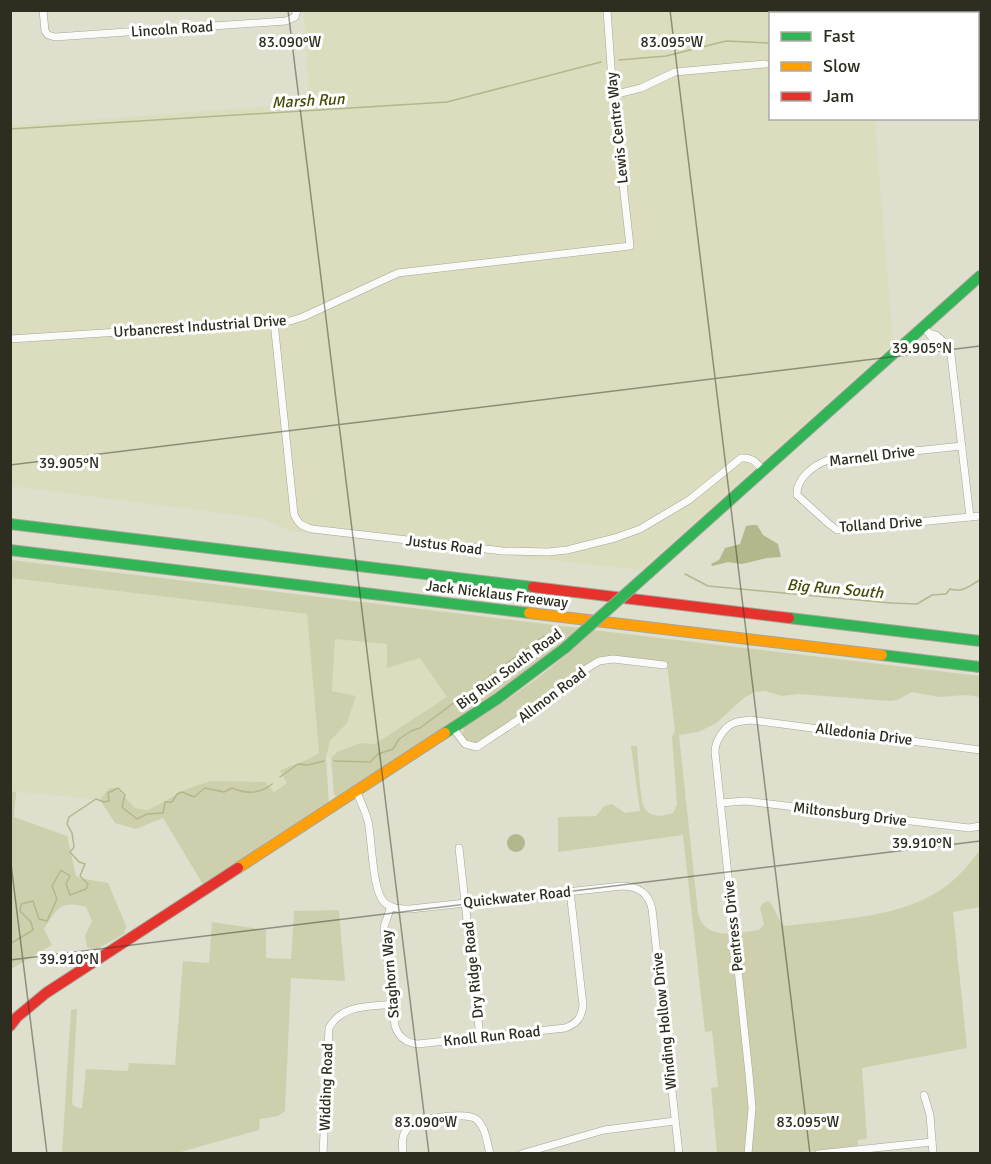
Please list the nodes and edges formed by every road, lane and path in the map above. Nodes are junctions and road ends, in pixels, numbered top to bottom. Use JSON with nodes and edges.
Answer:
{"nodes":[{"id":1,"x":43,"y":10,"type":"edge"},
{"id":2,"x":607,"y":10,"type":"edge"},
{"id":3,"x":296,"y":14,"type":"edge"},
{"id":4,"x":765,"y":64,"type":"dead end"},
{"id":5,"x":613,"y":95,"type":"junction"},
{"id":6,"x":630,"y":246,"type":"joint"},
{"id":7,"x":981,"y":276,"type":"edge"},
{"id":8,"x":274,"y":322,"type":"junction"},
{"id":9,"x":926,"y":330,"type":"junction"},
{"id":10,"x":10,"y":339,"type":"edge"},
{"id":11,"x":962,"y":446,"type":"junction"},
{"id":12,"x":764,"y":470,"type":"junction"},
{"id":13,"x":797,"y":491,"type":"joint"},
{"id":14,"x":981,"y":516,"type":"edge"},
{"id":15,"x":970,"y":517,"type":"junction"},
{"id":16,"x":10,"y":524,"type":"edge"},
{"id":17,"x":10,"y":550,"type":"edge"},
{"id":18,"x":981,"y":641,"type":"edge"},
{"id":19,"x":664,"y":665,"type":"dead end"},
{"id":20,"x":981,"y":667,"type":"edge"},
{"id":21,"x":750,"y":720,"type":"joint"},
{"id":22,"x":453,"y":728,"type":"junction"},
{"id":23,"x":980,"y":749,"type":"edge"},
{"id":24,"x":356,"y":790,"type":"junction"},
{"id":25,"x":720,"y":803,"type":"junction"},
{"id":26,"x":981,"y":826,"type":"edge"},
{"id":27,"x":459,"y":848,"type":"dead end"},
{"id":28,"x":570,"y":891,"type":"junction"},
{"id":29,"x":642,"y":891,"type":"joint"},
{"id":30,"x":465,"y":903,"type":"junction"},
{"id":31,"x":391,"y":906,"type":"junction"},
{"id":32,"x":393,"y":1005,"type":"junction"},
{"id":33,"x":10,"y":1026,"type":"edge"},
{"id":34,"x":480,"y":1037,"type":"junction"},
{"id":35,"x":403,"y":1040,"type":"joint"},
{"id":36,"x":924,"y":1095,"type":"dead end"},
{"id":37,"x":675,"y":1121,"type":"junction"},
{"id":38,"x":932,"y":1142,"type":"junction"},
{"id":39,"x":849,"y":1152,"type":"edge"},
{"id":40,"x":323,"y":1154,"type":"edge"},
{"id":41,"x":403,"y":1154,"type":"edge"},
{"id":42,"x":490,"y":1154,"type":"edge"},
{"id":43,"x":521,"y":1154,"type":"edge"},
{"id":44,"x":679,"y":1154,"type":"edge"},
{"id":45,"x":748,"y":1154,"type":"edge"},
{"id":46,"x":818,"y":1154,"type":"edge"},
{"id":47,"x":933,"y":1154,"type":"edge"}],
"edges":[{"from":1,"to":3,"type":"street","name":"Lincoln Road"},
{"from":2,"to":5,"type":"street","name":"Lewis Centre Way"},
{"from":4,"to":5,"type":"street"},
{"from":5,"to":6,"type":"street","name":"Lewis Centre Way"},
{"from":6,"to":8,"type":"street","name":"Urbancrest Industrial Drive"},
{"from":7,"to":9,"type":"main road","name":"Big Run South Road"},
{"from":8,"to":10,"type":"street","name":"Urbancrest Industrial Drive"},
{"from":8,"to":12,"type":"street","name":"Justus Road"},
{"from":9,"to":11,"type":"street"},
{"from":9,"to":12,"type":"main road","name":"Big Run South Road"},
{"from":11,"to":13,"type":"street","name":"Marnell Drive"},
{"from":11,"to":15,"type":"street"},
{"from":12,"to":22,"type":"main road","name":"Big Run South Road","bridge":true},
{"from":13,"to":15,"type":"street","name":"Tolland Drive"},
{"from":14,"to":15,"type":"street","name":"Tolland Drive"},
{"from":16,"to":18,"type":"main road","name":"Jack Nicklaus Freeway"},
{"from":17,"to":20,"type":"main road","name":"Jack Nicklaus Freeway"},
{"from":19,"to":22,"type":"street","name":"Allmon Road"},
{"from":21,"to":23,"type":"street","name":"Alledonia Drive"},
{"from":21,"to":25,"type":"street","name":"Pentress Drive"},
{"from":22,"to":24,"type":"main road","name":"Big Run South Road"},
{"from":24,"to":31,"type":"street"},
{"from":24,"to":33,"type":"main road","name":"Big Run South Road"},
{"from":25,"to":26,"type":"street","name":"Miltonsburg Drive"},
{"from":25,"to":45,"type":"street","name":"Pentress Drive"},
{"from":27,"to":30,"type":"street","name":"Dry Ridge Road"},
{"from":28,"to":29,"type":"street","name":"Quickwater Road"},
{"from":28,"to":30,"type":"street","name":"Quickwater Road"},
{"from":28,"to":34,"type":"street","name":"Knoll Run Road"},
{"from":29,"to":37,"type":"street","name":"Winding Hollow Drive"},
{"from":30,"to":31,"type":"street","name":"Quickwater Road"},
{"from":30,"to":34,"type":"street","name":"Dry Ridge Road"},
{"from":31,"to":32,"type":"street","name":"Staghorn Way"},
{"from":32,"to":35,"type":"street","name":"Staghorn Way"},
{"from":32,"to":40,"type":"street","name":"Widding Road"},
{"from":34,"to":35,"type":"street","name":"Knoll Run Road"},
{"from":36,"to":38,"type":"street"},
{"from":37,"to":43,"type":"street"},
{"from":37,"to":44,"type":"street","name":"Winding Hollow Drive"},
{"from":38,"to":39,"type":"street"},
{"from":38,"to":47,"type":"street"},
{"from":39,"to":46,"type":"street"},
{"from":41,"to":42,"type":"street"}]}
